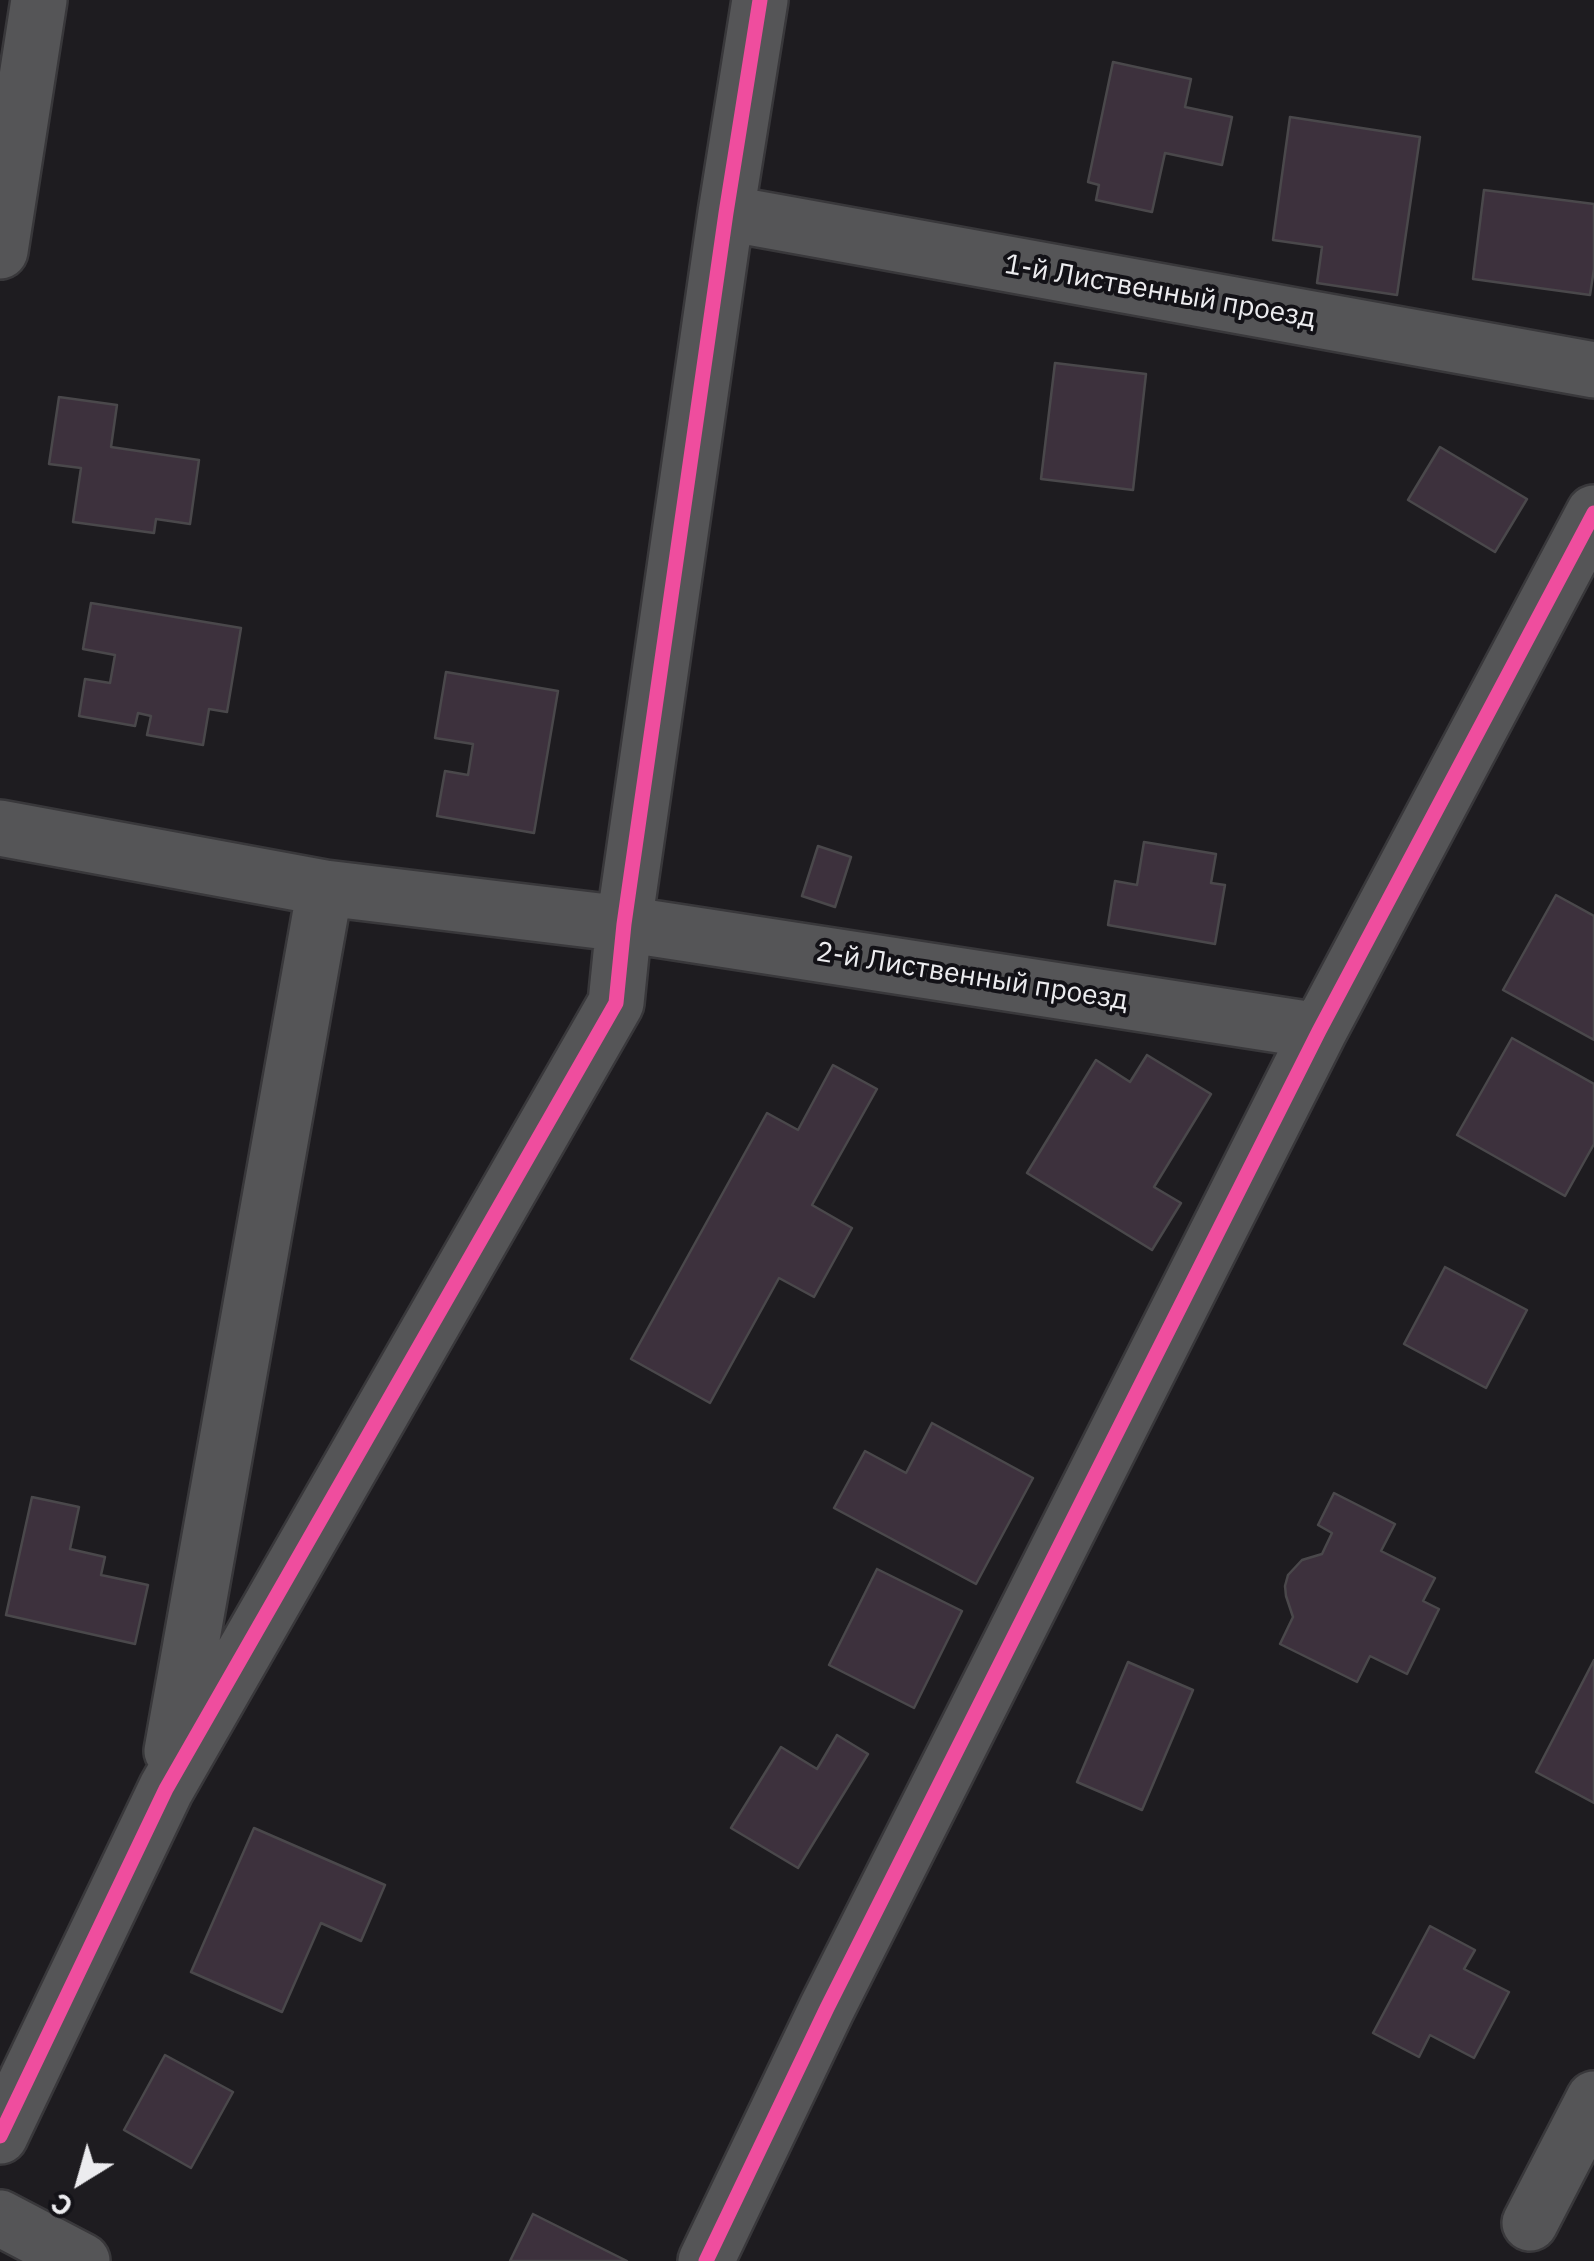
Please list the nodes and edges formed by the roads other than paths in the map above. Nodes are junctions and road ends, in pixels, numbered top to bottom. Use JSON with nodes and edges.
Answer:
{"nodes":[{"id":1,"x":39,"y":0,"type":"edge"},
{"id":2,"x":760,"y":0,"type":"edge"},
{"id":3,"x":726,"y":213,"type":"junction"},
{"id":4,"x":0,"y":252,"type":"edge"},
{"id":5,"x":1594,"y":370,"type":"edge"},
{"id":6,"x":1594,"y":514,"type":"edge"},
{"id":7,"x":0,"y":828,"type":"edge"},
{"id":8,"x":325,"y":888,"type":"junction"},
{"id":9,"x":624,"y":924,"type":"junction"},
{"id":10,"x":1319,"y":1031,"type":"junction"},
{"id":11,"x":166,"y":1790,"type":"junction"},
{"id":12,"x":1594,"y":2099,"type":"edge"},
{"id":13,"x":0,"y":2136,"type":"edge"},
{"id":14,"x":0,"y":2218,"type":"edge"},
{"id":15,"x":1530,"y":2223,"type":"dead end"},
{"id":16,"x":82,"y":2261,"type":"edge"},
{"id":17,"x":706,"y":2261,"type":"edge"}],
"edges":[{"from":1,"to":4,"type":"street"},
{"from":2,"to":3,"type":"street"},
{"from":3,"to":5,"type":"street","name":"1-й Лиственный проезд"},
{"from":3,"to":9,"type":"street"},
{"from":6,"to":10,"type":"street"},
{"from":7,"to":8,"type":"street","name":"2-й Лиственный проезд"},
{"from":8,"to":9,"type":"street","name":"2-й Лиственный проезд"},
{"from":8,"to":11,"type":"street"},
{"from":9,"to":10,"type":"street","name":"2-й Лиственный проезд"},
{"from":9,"to":11,"type":"street"},
{"from":10,"to":17,"type":"street"},
{"from":11,"to":13,"type":"street"},
{"from":12,"to":15,"type":"street"},
{"from":14,"to":16,"type":"street"}]}
